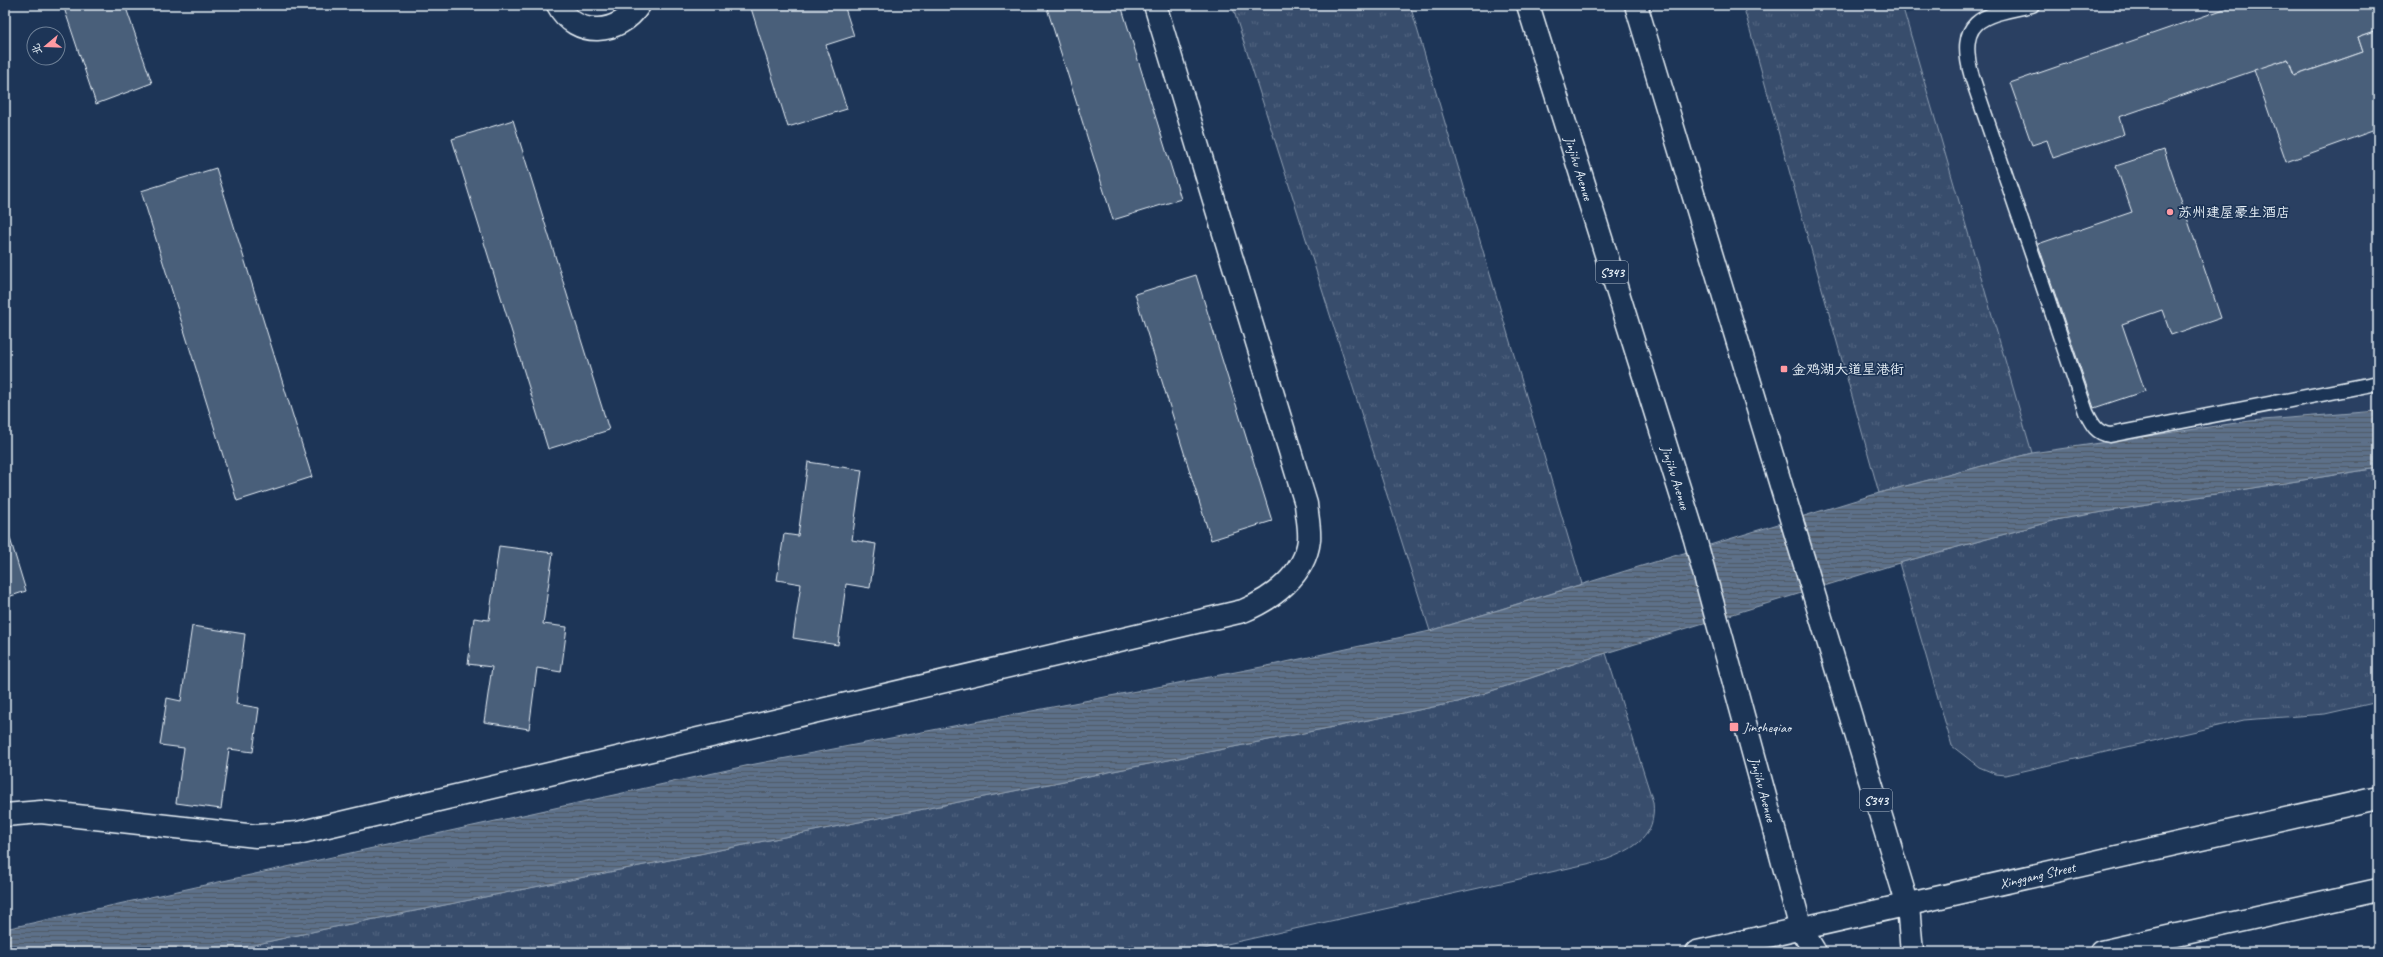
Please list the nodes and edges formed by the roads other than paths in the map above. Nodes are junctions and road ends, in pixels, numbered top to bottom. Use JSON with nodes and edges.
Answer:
{"nodes":[{"id":1,"x":558,"y":5,"type":"edge"},
{"id":2,"x":639,"y":5,"type":"edge"},
{"id":3,"x":1155,"y":5,"type":"edge"},
{"id":4,"x":1528,"y":5,"type":"edge"},
{"id":5,"x":1636,"y":5,"type":"edge"},
{"id":6,"x":2032,"y":5,"type":"edge"},
{"id":7,"x":2378,"y":383,"type":"edge"},
{"id":8,"x":2378,"y":798,"type":"edge"},
{"id":9,"x":5,"y":815,"type":"edge"},
{"id":10,"x":2378,"y":890,"type":"edge"},
{"id":11,"x":1908,"y":906,"type":"junction"},
{"id":12,"x":1801,"y":929,"type":"junction"},
{"id":13,"x":1697,"y":952,"type":"edge"},
{"id":14,"x":1815,"y":952,"type":"edge"},
{"id":15,"x":1912,"y":952,"type":"edge"},
{"id":16,"x":2101,"y":952,"type":"edge"}],
"edges":[{"from":1,"to":2,"type":"main road"},
{"from":3,"to":9,"type":"main road"},
{"from":4,"to":12,"type":"main road","name":"Jinjihu Avenue","number":"S343"},
{"from":5,"to":11,"type":"main road","number":"S343"},
{"from":6,"to":7,"type":"lane"},
{"from":8,"to":11,"type":"main road","name":"Xinggang Street"},
{"from":10,"to":16,"type":"main road"},
{"from":11,"to":12,"type":"main road","name":"Xinggang Street"},
{"from":11,"to":15,"type":"main road","number":"S343"},
{"from":12,"to":13,"type":"main road","name":"Xinggang Street"},
{"from":12,"to":14,"type":"main road","name":"Jinjihu Avenue","number":"S343"}]}
